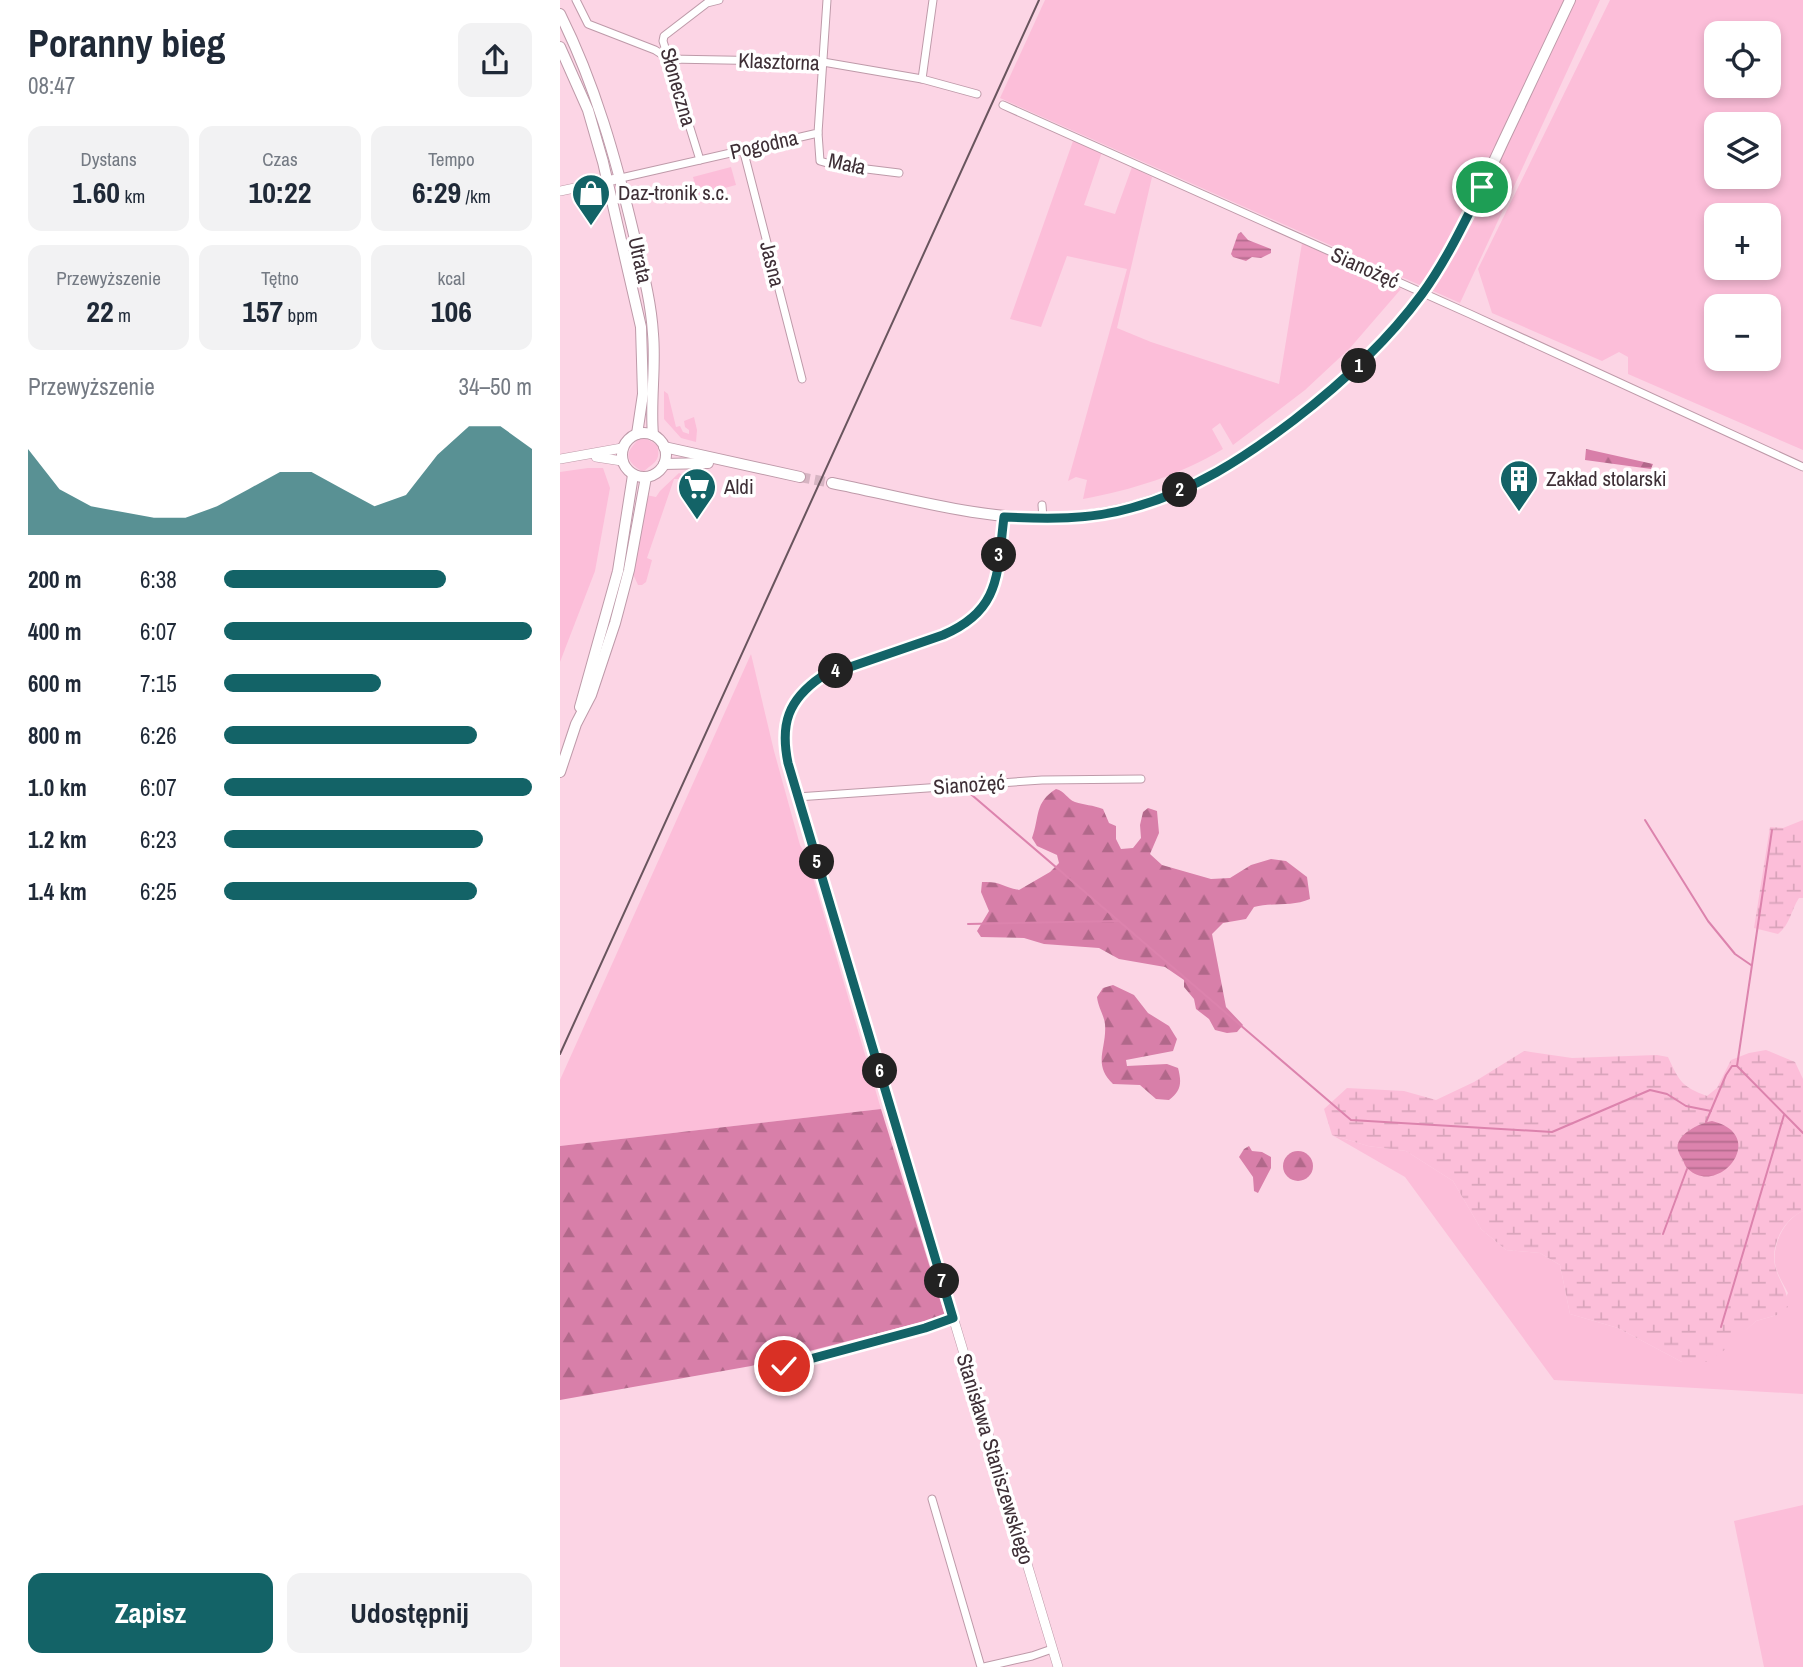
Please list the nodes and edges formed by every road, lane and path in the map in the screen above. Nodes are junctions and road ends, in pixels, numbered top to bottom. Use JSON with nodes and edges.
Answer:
{"nodes":[{"id":1,"x":576,"y":0,"type":"edge"},
{"id":2,"x":719,"y":0,"type":"edge"},
{"id":3,"x":827,"y":0,"type":"edge"},
{"id":4,"x":933,"y":0,"type":"edge"},
{"id":5,"x":1570,"y":0,"type":"edge"},
{"id":6,"x":707,"y":1,"type":"edge"},
{"id":7,"x":560,"y":14,"type":"edge"},
{"id":8,"x":560,"y":47,"type":"edge"},
{"id":9,"x":669,"y":59,"type":"junction"},
{"id":10,"x":823,"y":62,"type":"junction"},
{"id":11,"x":922,"y":79,"type":"junction"},
{"id":12,"x":977,"y":94,"type":"dead end"},
{"id":13,"x":1003,"y":105,"type":"dead end"},
{"id":14,"x":818,"y":132,"type":"junction"},
{"id":15,"x":743,"y":149,"type":"junction"},
{"id":16,"x":700,"y":160,"type":"junction"},
{"id":17,"x":900,"y":173,"type":"dead end"},
{"id":18,"x":621,"y":177,"type":"junction"},
{"id":19,"x":608,"y":180,"type":"junction"},
{"id":20,"x":560,"y":191,"type":"edge"},
{"id":21,"x":1423,"y":293,"type":"junction"},
{"id":22,"x":802,"y":379,"type":"dead end"},
{"id":23,"x":637,"y":434,"type":"junction"},
{"id":24,"x":653,"y":435,"type":"junction"},
{"id":25,"x":664,"y":447,"type":"junction"},
{"id":26,"x":622,"y":448,"type":"junction"},
{"id":27,"x":587,"y":456,"type":"junction"},
{"id":28,"x":560,"y":459,"type":"edge"},
{"id":29,"x":622,"y":461,"type":"junction"},
{"id":30,"x":664,"y":464,"type":"junction"},
{"id":31,"x":1803,"y":467,"type":"edge"},
{"id":32,"x":753,"y":468,"type":"junction"},
{"id":33,"x":633,"y":475,"type":"junction"},
{"id":34,"x":646,"y":477,"type":"junction"},
{"id":35,"x":800,"y":477,"type":"tunnel mouth"},
{"id":36,"x":832,"y":483,"type":"tunnel mouth"},
{"id":37,"x":1042,"y":506,"type":"dead end"},
{"id":38,"x":1004,"y":517,"type":"junction"},
{"id":39,"x":1042,"y":518,"type":"junction"},
{"id":40,"x":576,"y":724,"type":"junction"},
{"id":41,"x":560,"y":772,"type":"edge"},
{"id":42,"x":1140,"y":779,"type":"dead end"},
{"id":43,"x":797,"y":797,"type":"junction"},
{"id":44,"x":953,"y":1318,"type":"junction"},
{"id":45,"x":784,"y":1366,"type":"dead end"},
{"id":46,"x":932,"y":1499,"type":"dead end"},
{"id":47,"x":1052,"y":1648,"type":"junction"},
{"id":48,"x":983,"y":1667,"type":"edge"},
{"id":49,"x":1058,"y":1667,"type":"edge"}],
"edges":[{"from":1,"to":9,"type":"street","name":"Klasztorna"},
{"from":2,"to":6,"type":"street","name":"Słoneczna"},
{"from":3,"to":10,"type":"street","name":"Pogodna"},
{"from":4,"to":11,"type":"street"},
{"from":5,"to":21,"type":"main road"},
{"from":6,"to":9,"type":"street","name":"Słoneczna"},
{"from":7,"to":18,"type":"main road","name":"Utrata"},
{"from":8,"to":19,"type":"main road","name":"Utrata"},
{"from":9,"to":10,"type":"street","name":"Klasztorna"},
{"from":9,"to":16,"type":"street","name":"Słoneczna"},
{"from":10,"to":11,"type":"street","name":"Klasztorna"},
{"from":10,"to":14,"type":"street","name":"Pogodna"},
{"from":11,"to":12,"type":"street"},
{"from":13,"to":21,"type":"street","name":"Sianożęć"},
{"from":14,"to":15,"type":"street","name":"Pogodna"},
{"from":14,"to":17,"type":"street","name":"Mała"},
{"from":15,"to":16,"type":"street","name":"Pogodna"},
{"from":15,"to":22,"type":"street","name":"Jasna"},
{"from":16,"to":18,"type":"street","name":"Pogodna"},
{"from":18,"to":19,"type":"street"},
{"from":18,"to":24,"type":"main road","name":"Utrata"},
{"from":19,"to":20,"type":"street"},
{"from":19,"to":23,"type":"main road","name":"Utrata"},
{"from":21,"to":31,"type":"street","name":"Sianożęć"},
{"from":21,"to":39,"type":"main road"},
{"from":23,"to":24,"type":"main road"},
{"from":23,"to":26,"type":"main road"},
{"from":24,"to":25,"type":"main road"},
{"from":25,"to":30,"type":"main road"},
{"from":25,"to":32,"type":"main road"},
{"from":26,"to":27,"type":"street"},
{"from":26,"to":29,"type":"main road"},
{"from":27,"to":28,"type":"street"},
{"from":27,"to":29,"type":"street"},
{"from":29,"to":33,"type":"main road"},
{"from":30,"to":32,"type":"main road"},
{"from":30,"to":34,"type":"main road"},
{"from":32,"to":35,"type":"main road"},
{"from":33,"to":34,"type":"main road"},
{"from":33,"to":40,"type":"main road"},
{"from":34,"to":40,"type":"main road"},
{"from":36,"to":38,"type":"main road"},
{"from":37,"to":39,"type":"street"},
{"from":38,"to":39,"type":"main road"},
{"from":38,"to":43,"type":"street","name":"Stanisława Staniszewskiego"},
{"from":40,"to":41,"type":"main road"},
{"from":42,"to":43,"type":"street","name":"Sianożęć"},
{"from":43,"to":44,"type":"street","name":"Stanisława Staniszewskiego"},
{"from":44,"to":45,"type":"street"},
{"from":44,"to":47,"type":"street","name":"Stanisława Staniszewskiego"},
{"from":46,"to":48,"type":"street"},
{"from":47,"to":48,"type":"street"},
{"from":47,"to":49,"type":"street","name":"Stanisława Staniszewskiego"}]}
